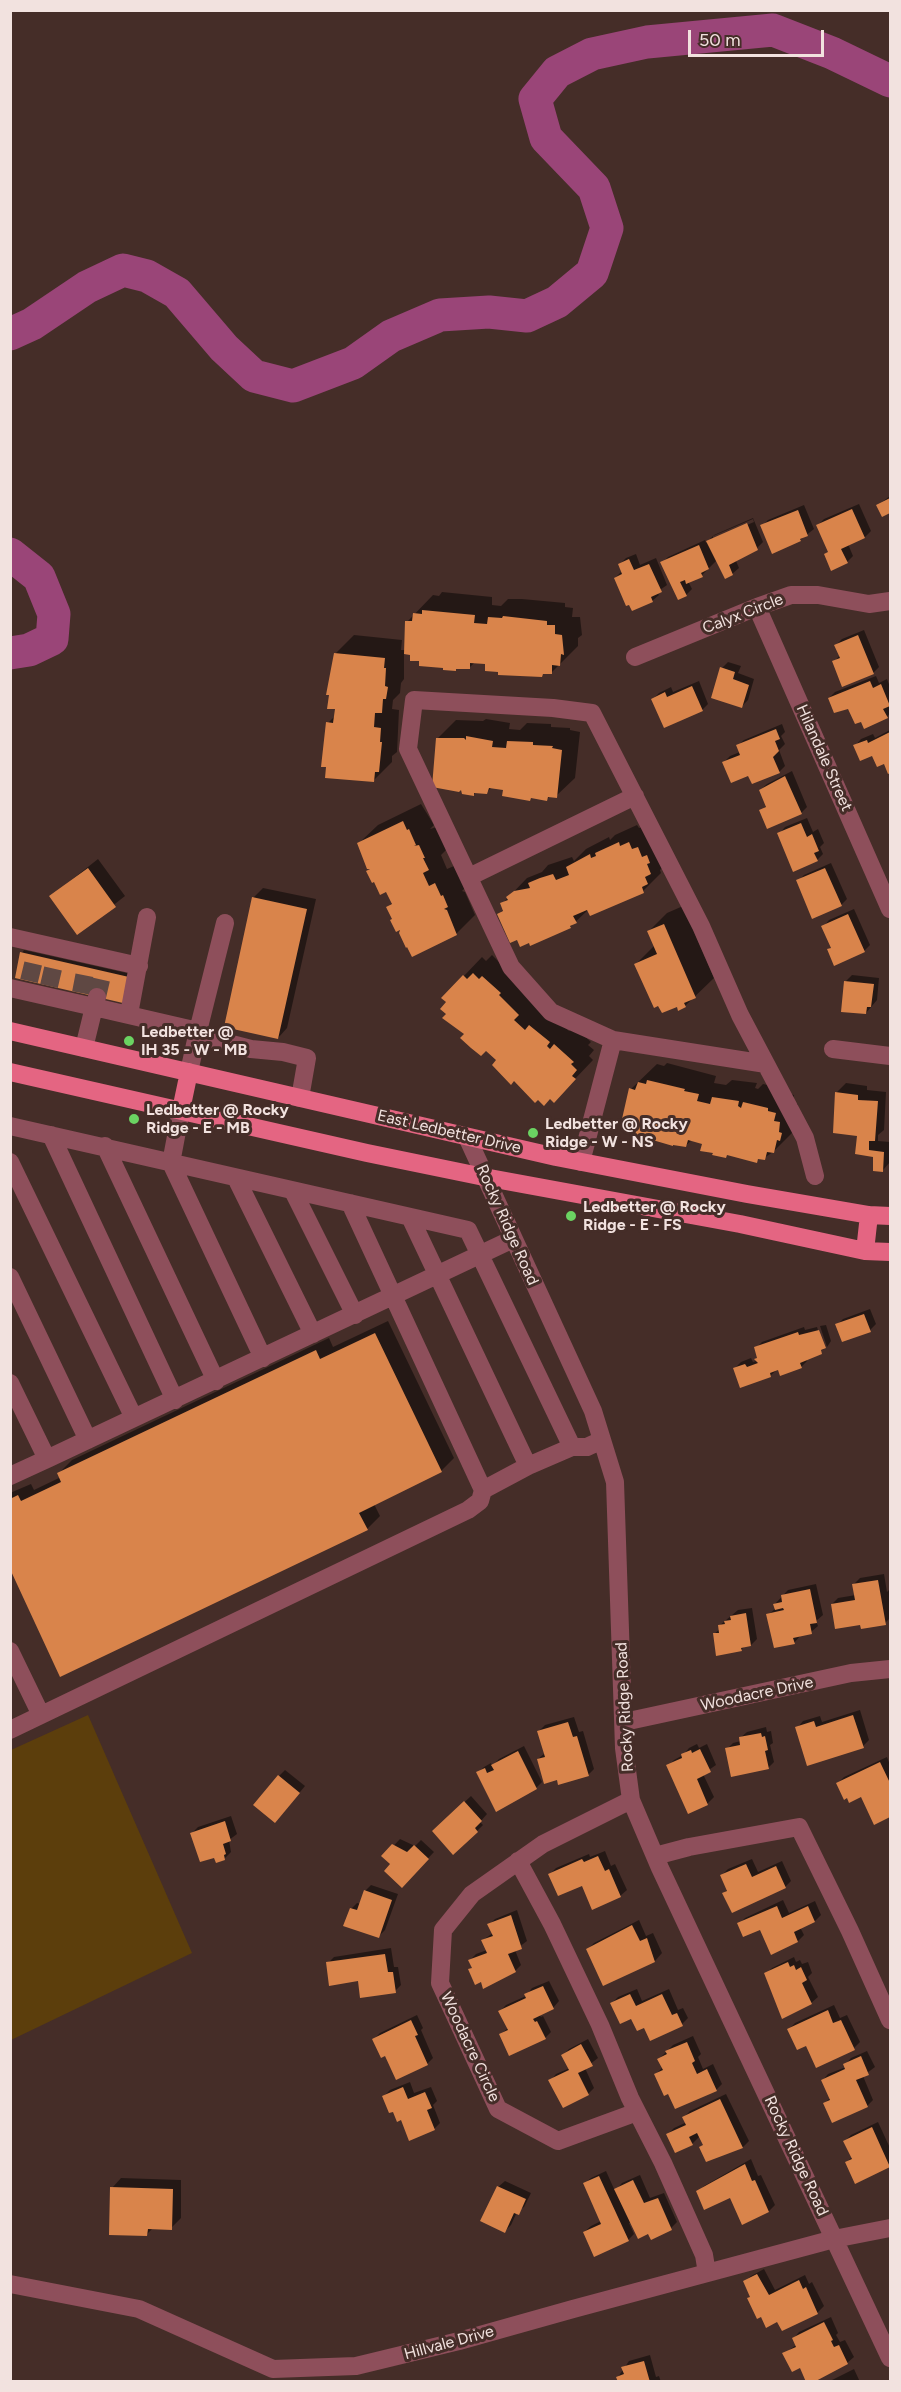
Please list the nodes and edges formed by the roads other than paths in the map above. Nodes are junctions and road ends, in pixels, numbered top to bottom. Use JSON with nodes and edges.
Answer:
{"nodes":[{"id":1,"x":891,"y":601,"type":"edge"},
{"id":2,"x":757,"y":607,"type":"junction"},
{"id":3,"x":635,"y":657,"type":"dead end"},
{"id":4,"x":635,"y":796,"type":"junction"},
{"id":5,"x":469,"y":877,"type":"junction"},
{"id":6,"x":891,"y":909,"type":"edge"},
{"id":7,"x":147,"y":917,"type":"dead end"},
{"id":8,"x":225,"y":923,"type":"dead end"},
{"id":9,"x":10,"y":938,"type":"edge"},
{"id":10,"x":139,"y":966,"type":"junction"},
{"id":11,"x":22,"y":987,"type":"edge"},
{"id":12,"x":88,"y":1000,"type":"junction"},
{"id":13,"x":129,"y":1014,"type":"junction"},
{"id":14,"x":10,"y":1031,"type":"edge"},
{"id":15,"x":198,"y":1033,"type":"junction"},
{"id":16,"x":613,"y":1040,"type":"junction"},
{"id":17,"x":84,"y":1048,"type":"junction"},
{"id":18,"x":833,"y":1049,"type":"dead end"},
{"id":19,"x":891,"y":1056,"type":"edge"},
{"id":20,"x":766,"y":1064,"type":"junction"},
{"id":21,"x":10,"y":1071,"type":"edge"},
{"id":22,"x":189,"y":1072,"type":"junction"},
{"id":23,"x":300,"y":1098,"type":"junction"},
{"id":24,"x":181,"y":1110,"type":"junction"},
{"id":25,"x":10,"y":1126,"type":"edge"},
{"id":26,"x":51,"y":1135,"type":"junction"},
{"id":27,"x":466,"y":1137,"type":"junction"},
{"id":28,"x":105,"y":1146,"type":"junction"},
{"id":29,"x":10,"y":1162,"type":"edge"},
{"id":30,"x":581,"y":1162,"type":"junction"},
{"id":31,"x":171,"y":1163,"type":"junction"},
{"id":32,"x":815,"y":1176,"type":"dead end"},
{"id":33,"x":484,"y":1177,"type":"junction"},
{"id":34,"x":236,"y":1178,"type":"junction"},
{"id":35,"x":293,"y":1191,"type":"junction"},
{"id":36,"x":350,"y":1203,"type":"junction"},
{"id":37,"x":869,"y":1215,"type":"junction"},
{"id":38,"x":891,"y":1216,"type":"edge"},
{"id":39,"x":410,"y":1217,"type":"junction"},
{"id":40,"x":513,"y":1239,"type":"junction"},
{"id":41,"x":865,"y":1251,"type":"junction"},
{"id":42,"x":891,"y":1252,"type":"edge"},
{"id":43,"x":480,"y":1255,"type":"junction"},
{"id":44,"x":438,"y":1276,"type":"junction"},
{"id":45,"x":10,"y":1277,"type":"edge"},
{"id":46,"x":393,"y":1297,"type":"junction"},
{"id":47,"x":355,"y":1315,"type":"junction"},
{"id":48,"x":314,"y":1334,"type":"junction"},
{"id":49,"x":262,"y":1358,"type":"junction"},
{"id":50,"x":216,"y":1381,"type":"junction"},
{"id":51,"x":10,"y":1383,"type":"edge"},
{"id":52,"x":175,"y":1400,"type":"junction"},
{"id":53,"x":134,"y":1418,"type":"junction"},
{"id":54,"x":88,"y":1440,"type":"junction"},
{"id":55,"x":602,"y":1440,"type":"junction"},
{"id":56,"x":572,"y":1447,"type":"junction"},
{"id":57,"x":47,"y":1459,"type":"junction"},
{"id":58,"x":528,"y":1466,"type":"junction"},
{"id":59,"x":10,"y":1476,"type":"edge"},
{"id":60,"x":483,"y":1490,"type":"junction"},
{"id":61,"x":10,"y":1651,"type":"edge"},
{"id":62,"x":891,"y":1669,"type":"edge"},
{"id":63,"x":41,"y":1715,"type":"junction"},
{"id":64,"x":624,"y":1722,"type":"junction"},
{"id":65,"x":10,"y":1730,"type":"edge"},
{"id":66,"x":632,"y":1800,"type":"junction"},
{"id":67,"x":655,"y":1856,"type":"junction"},
{"id":68,"x":519,"y":1862,"type":"junction"},
{"id":69,"x":891,"y":2020,"type":"edge"},
{"id":70,"x":637,"y":2112,"type":"junction"},
{"id":71,"x":891,"y":2228,"type":"edge"},
{"id":72,"x":834,"y":2239,"type":"junction"},
{"id":73,"x":707,"y":2273,"type":"junction"},
{"id":74,"x":10,"y":2284,"type":"edge"},
{"id":75,"x":891,"y":2358,"type":"edge"}],
"edges":[{"from":1,"to":2,"type":"street","name":"Calyx Circle"},
{"from":2,"to":3,"type":"street","name":"Calyx Circle"},
{"from":2,"to":6,"type":"street","name":"Hilandale Street"},
{"from":4,"to":5,"type":"street"},
{"from":4,"to":5,"type":"street"},
{"from":4,"to":20,"type":"street"},
{"from":5,"to":16,"type":"street"},
{"from":7,"to":10,"type":"street"},
{"from":8,"to":15,"type":"street"},
{"from":9,"to":10,"type":"street"},
{"from":10,"to":13,"type":"street"},
{"from":11,"to":12,"type":"street"},
{"from":12,"to":13,"type":"street"},
{"from":12,"to":17,"type":"street"},
{"from":13,"to":15,"type":"street"},
{"from":14,"to":17,"type":"main road","name":"East Ledbetter Drive"},
{"from":15,"to":22,"type":"street"},
{"from":15,"to":23,"type":"street"},
{"from":16,"to":20,"type":"street"},
{"from":16,"to":30,"type":"street"},
{"from":17,"to":22,"type":"main road","name":"East Ledbetter Drive"},
{"from":18,"to":19,"type":"street"},
{"from":20,"to":32,"type":"street"},
{"from":21,"to":24,"type":"main road"},
{"from":22,"to":23,"type":"main road","name":"East Ledbetter Drive"},
{"from":22,"to":24,"type":"main road"},
{"from":23,"to":27,"type":"main road","name":"East Ledbetter Drive"},
{"from":24,"to":31,"type":"street"},
{"from":24,"to":33,"type":"main road"},
{"from":25,"to":26,"type":"street"},
{"from":26,"to":28,"type":"street"},
{"from":26,"to":52,"type":"street"},
{"from":27,"to":30,"type":"main road","name":"East Ledbetter Drive"},
{"from":27,"to":33,"type":"street","name":"Rocky Ridge Road"},
{"from":28,"to":31,"type":"street"},
{"from":28,"to":50,"type":"street"},
{"from":29,"to":53,"type":"street"},
{"from":30,"to":37,"type":"main road","name":"East Ledbetter Drive"},
{"from":31,"to":34,"type":"street"},
{"from":31,"to":49,"type":"street"},
{"from":33,"to":40,"type":"street","name":"Rocky Ridge Road"},
{"from":33,"to":41,"type":"main road"},
{"from":34,"to":35,"type":"street"},
{"from":34,"to":48,"type":"street"},
{"from":35,"to":36,"type":"street"},
{"from":35,"to":47,"type":"street"},
{"from":36,"to":39,"type":"street"},
{"from":36,"to":46,"type":"street"},
{"from":37,"to":38,"type":"main road","name":"East Ledbetter Drive"},
{"from":37,"to":41,"type":"main road"},
{"from":39,"to":43,"type":"street"},
{"from":39,"to":44,"type":"street"},
{"from":40,"to":43,"type":"street"},
{"from":40,"to":55,"type":"street","name":"Rocky Ridge Road"},
{"from":41,"to":42,"type":"main road"},
{"from":43,"to":44,"type":"street"},
{"from":43,"to":56,"type":"street"},
{"from":44,"to":46,"type":"street"},
{"from":44,"to":58,"type":"street"},
{"from":45,"to":54,"type":"street"},
{"from":46,"to":47,"type":"street"},
{"from":46,"to":60,"type":"street"},
{"from":47,"to":48,"type":"street"},
{"from":48,"to":49,"type":"street"},
{"from":49,"to":50,"type":"street"},
{"from":50,"to":52,"type":"street"},
{"from":51,"to":57,"type":"street"},
{"from":52,"to":53,"type":"street"},
{"from":53,"to":54,"type":"street"},
{"from":54,"to":57,"type":"street"},
{"from":55,"to":56,"type":"street"},
{"from":55,"to":64,"type":"street","name":"Rocky Ridge Road"},
{"from":56,"to":58,"type":"street"},
{"from":57,"to":59,"type":"street"},
{"from":58,"to":60,"type":"street"},
{"from":60,"to":63,"type":"street"},
{"from":61,"to":63,"type":"street"},
{"from":62,"to":64,"type":"street","name":"Woodacre Drive"},
{"from":63,"to":65,"type":"street"},
{"from":64,"to":66,"type":"street","name":"Rocky Ridge Road"},
{"from":66,"to":67,"type":"street","name":"Rocky Ridge Road"},
{"from":66,"to":68,"type":"street","name":"Woodacre Circle"},
{"from":67,"to":69,"type":"street"},
{"from":67,"to":72,"type":"street","name":"Rocky Ridge Road"},
{"from":68,"to":70,"type":"street"},
{"from":68,"to":70,"type":"street","name":"Woodacre Circle"},
{"from":70,"to":73,"type":"street"},
{"from":71,"to":72,"type":"street","name":"Hillvale Drive"},
{"from":72,"to":73,"type":"street","name":"Hillvale Drive"},
{"from":72,"to":75,"type":"street","name":"Rocky Ridge Road"},
{"from":73,"to":74,"type":"street","name":"Hillvale Drive"}]}
